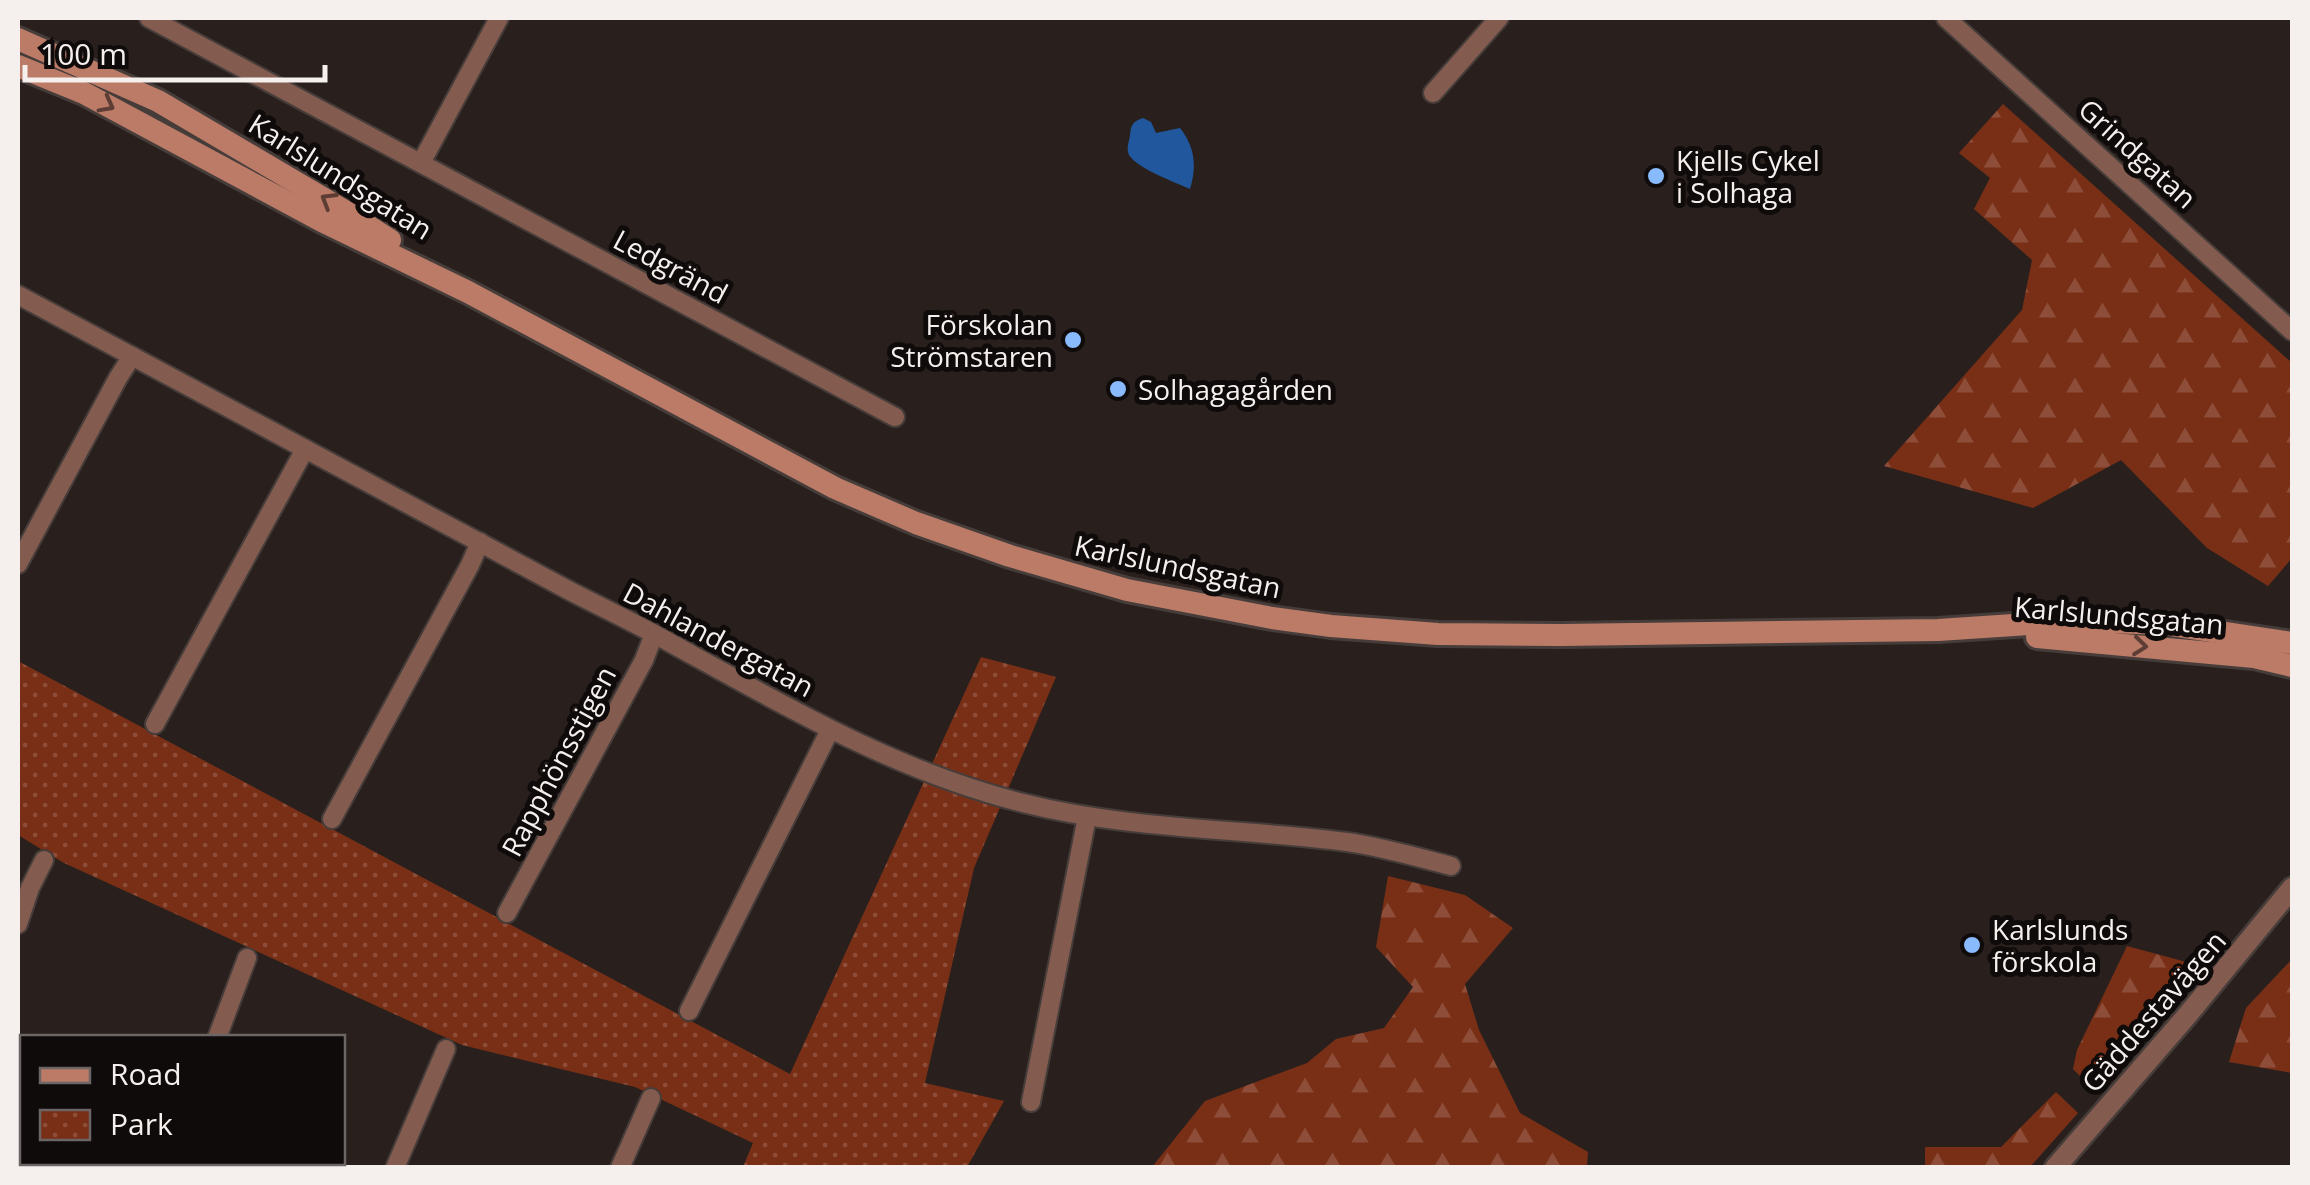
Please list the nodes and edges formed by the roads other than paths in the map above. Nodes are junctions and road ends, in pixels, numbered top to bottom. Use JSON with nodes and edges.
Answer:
{"nodes":[{"id":1,"x":149,"y":18,"type":"edge"},
{"id":2,"x":499,"y":18,"type":"edge"},
{"id":3,"x":1499,"y":18,"type":"edge"},
{"id":4,"x":1946,"y":18,"type":"edge"},
{"id":5,"x":18,"y":39,"type":"edge"},
{"id":6,"x":18,"y":66,"type":"edge"},
{"id":7,"x":1433,"y":92,"type":"dead end"},
{"id":8,"x":421,"y":163,"type":"junction"},
{"id":9,"x":468,"y":292,"type":"junction"},
{"id":10,"x":18,"y":295,"type":"edge"},
{"id":11,"x":2292,"y":331,"type":"edge"},
{"id":12,"x":132,"y":356,"type":"junction"},
{"id":13,"x":895,"y":417,"type":"dead end"},
{"id":14,"x":305,"y":449,"type":"junction"},
{"id":15,"x":480,"y":542,"type":"junction"},
{"id":16,"x":18,"y":564,"type":"edge"},
{"id":17,"x":1938,"y":630,"type":"junction"},
{"id":18,"x":654,"y":634,"type":"junction"},
{"id":19,"x":2292,"y":644,"type":"edge"},
{"id":20,"x":2292,"y":666,"type":"edge"},
{"id":21,"x":155,"y":724,"type":"dead end"},
{"id":22,"x":830,"y":730,"type":"junction"},
{"id":23,"x":1087,"y":817,"type":"junction"},
{"id":24,"x":332,"y":819,"type":"dead end"},
{"id":25,"x":44,"y":860,"type":"dead end"},
{"id":26,"x":1451,"y":866,"type":"dead end"},
{"id":27,"x":2292,"y":888,"type":"edge"},
{"id":28,"x":507,"y":913,"type":"dead end"},
{"id":29,"x":18,"y":924,"type":"edge"},
{"id":30,"x":247,"y":958,"type":"dead end"},
{"id":31,"x":689,"y":1011,"type":"dead end"},
{"id":32,"x":218,"y":1035,"type":"edge"},
{"id":33,"x":446,"y":1049,"type":"dead end"},
{"id":34,"x":652,"y":1098,"type":"dead end"},
{"id":35,"x":1031,"y":1102,"type":"dead end"},
{"id":36,"x":394,"y":1168,"type":"edge"},
{"id":37,"x":620,"y":1168,"type":"edge"},
{"id":38,"x":2054,"y":1168,"type":"edge"}],
"edges":[{"from":1,"to":8,"type":"street","name":"Ledgränd"},
{"from":2,"to":8,"type":"street"},
{"from":3,"to":7,"type":"street"},
{"from":4,"to":11,"type":"street","name":"Grindgatan"},
{"from":9,"to":5,"type":"main road","name":"Karlslundsgatan","one_way":true},
{"from":6,"to":9,"type":"main road","name":"Karlslundsgatan","one_way":true},
{"from":8,"to":13,"type":"street","name":"Ledgränd"},
{"from":9,"to":17,"type":"main road","name":"Karlslundsgatan"},
{"from":10,"to":12,"type":"street","name":"Dahlandergatan"},
{"from":12,"to":14,"type":"street","name":"Dahlandergatan"},
{"from":12,"to":16,"type":"street"},
{"from":14,"to":15,"type":"street","name":"Dahlandergatan"},
{"from":14,"to":21,"type":"street"},
{"from":15,"to":18,"type":"street","name":"Dahlandergatan"},
{"from":15,"to":24,"type":"street"},
{"from":17,"to":19,"type":"main road","name":"Karlslundsgatan"},
{"from":17,"to":20,"type":"main road","name":"Karlslundsgatan","one_way":true},
{"from":18,"to":22,"type":"street","name":"Dahlandergatan"},
{"from":18,"to":28,"type":"street","name":"Rapphönsstigen"},
{"from":22,"to":23,"type":"street","name":"Dahlandergatan"},
{"from":22,"to":31,"type":"street"},
{"from":23,"to":26,"type":"street","name":"Dahlandergatan"},
{"from":23,"to":35,"type":"street"},
{"from":25,"to":29,"type":"street"},
{"from":27,"to":38,"type":"street","name":"Gäddestavägen"},
{"from":30,"to":32,"type":"street"},
{"from":33,"to":36,"type":"street"},
{"from":34,"to":37,"type":"street"}]}
